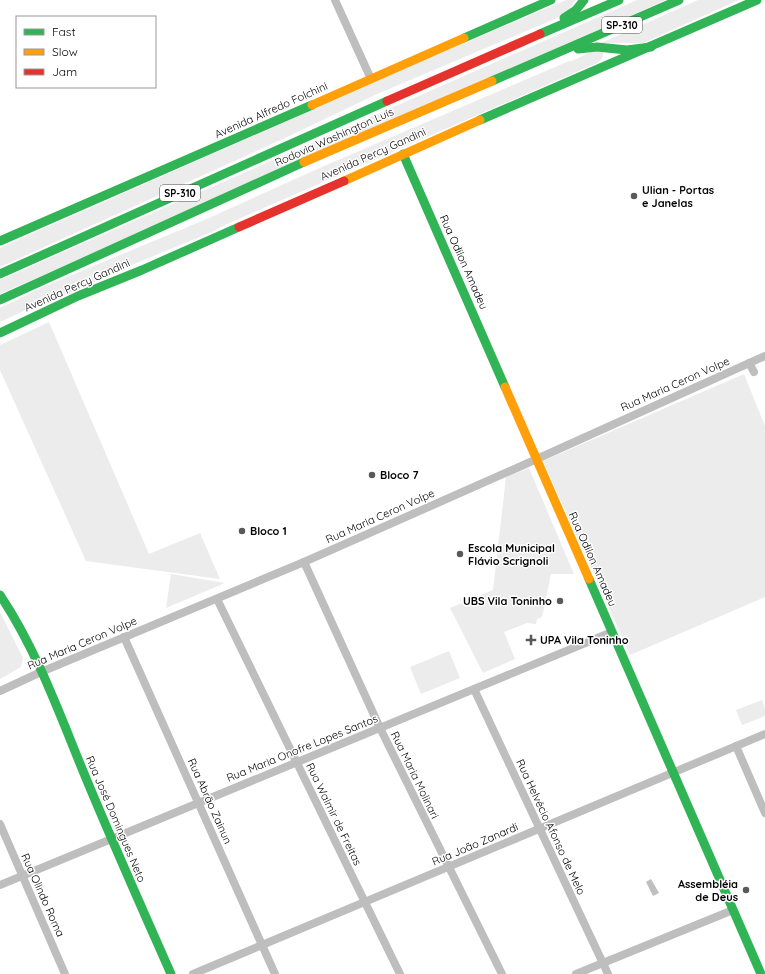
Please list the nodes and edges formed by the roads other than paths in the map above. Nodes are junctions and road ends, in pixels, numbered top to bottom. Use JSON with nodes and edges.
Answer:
{"nodes":[{"id":1,"x":336,"y":0,"type":"edge"},
{"id":2,"x":551,"y":0,"type":"edge"},
{"id":3,"x":584,"y":0,"type":"edge"},
{"id":4,"x":619,"y":0,"type":"edge"},
{"id":5,"x":679,"y":0,"type":"edge"},
{"id":6,"x":757,"y":0,"type":"edge"},
{"id":7,"x":546,"y":32,"type":"junction"},
{"id":8,"x":651,"y":46,"type":"junction"},
{"id":9,"x":565,"y":49,"type":"junction"},
{"id":10,"x":371,"y":79,"type":"junction"},
{"id":11,"x":403,"y":154,"type":"junction"},
{"id":12,"x":0,"y":241,"type":"edge"},
{"id":13,"x":0,"y":274,"type":"edge"},
{"id":14,"x":0,"y":300,"type":"edge"},
{"id":15,"x":0,"y":333,"type":"edge"},
{"id":16,"x":765,"y":356,"type":"edge"},
{"id":17,"x":749,"y":363,"type":"junction"},
{"id":18,"x":754,"y":372,"type":"dead end"},
{"id":19,"x":536,"y":459,"type":"junction"},
{"id":20,"x":304,"y":562,"type":"junction"},
{"id":21,"x":0,"y":595,"type":"edge"},
{"id":22,"x":217,"y":599,"type":"junction"},
{"id":23,"x":612,"y":632,"type":"junction"},
{"id":24,"x":124,"y":637,"type":"junction"},
{"id":25,"x":41,"y":672,"type":"junction"},
{"id":26,"x":474,"y":689,"type":"junction"},
{"id":27,"x":0,"y":691,"type":"edge"},
{"id":28,"x":380,"y":728,"type":"junction"},
{"id":29,"x":765,"y":734,"type":"edge"},
{"id":30,"x":736,"y":746,"type":"junction"},
{"id":31,"x":297,"y":762,"type":"junction"},
{"id":32,"x":673,"y":773,"type":"junction"},
{"id":33,"x":198,"y":803,"type":"junction"},
{"id":34,"x":765,"y":813,"type":"edge"},
{"id":35,"x":0,"y":824,"type":"edge"},
{"id":36,"x":540,"y":829,"type":"junction"},
{"id":37,"x":111,"y":839,"type":"junction"},
{"id":38,"x":448,"y":867,"type":"junction"},
{"id":39,"x":22,"y":875,"type":"junction"},
{"id":40,"x":0,"y":885,"type":"edge"},
{"id":41,"x":365,"y":902,"type":"junction"},
{"id":42,"x":733,"y":910,"type":"junction"},
{"id":43,"x":262,"y":945,"type":"junction"},
{"id":44,"x":603,"y":962,"type":"junction"},
{"id":45,"x":762,"y":971,"type":"edge"},
{"id":46,"x":66,"y":974,"type":"edge"},
{"id":47,"x":171,"y":974,"type":"edge"},
{"id":48,"x":193,"y":974,"type":"edge"},
{"id":49,"x":275,"y":974,"type":"edge"},
{"id":50,"x":400,"y":974,"type":"edge"},
{"id":51,"x":502,"y":974,"type":"edge"},
{"id":52,"x":576,"y":974,"type":"edge"},
{"id":53,"x":608,"y":974,"type":"edge"}],
"edges":[{"from":1,"to":10,"type":"street"},
{"from":2,"to":10,"type":"main road","name":"Avenida Alfredo Folchini"},
{"from":3,"to":7,"type":"main road"},
{"from":4,"to":7,"type":"main road","name":"Rodovia Washington Luís","number":"SP-310"},
{"from":5,"to":9,"type":"main road","name":"Rodovia Washington Luís","number":"SP-310"},
{"from":6,"to":8,"type":"main road","name":"Avenida Percy Gandini"},
{"from":7,"to":13,"type":"main road","name":"Rodovia Washington Luís","number":"SP-310"},
{"from":8,"to":9,"type":"main road"},
{"from":8,"to":11,"type":"main road","name":"Avenida Percy Gandini"},
{"from":9,"to":14,"type":"main road","name":"Rodovia Washington Luís","number":"SP-310"},
{"from":10,"to":12,"type":"main road","name":"Avenida Alfredo Folchini"},
{"from":11,"to":15,"type":"main road","name":"Avenida Percy Gandini"},
{"from":11,"to":19,"type":"main road","name":"Rua Odilon Amadeu"},
{"from":16,"to":17,"type":"street","name":"Rua Maria Ceron Volpe"},
{"from":17,"to":18,"type":"street"},
{"from":17,"to":19,"type":"street","name":"Rua Maria Ceron Volpe"},
{"from":19,"to":20,"type":"street","name":"Rua Maria Ceron Volpe"},
{"from":19,"to":23,"type":"main road","name":"Rua Odilon Amadeu"},
{"from":20,"to":22,"type":"street","name":"Rua Maria Ceron Volpe"},
{"from":20,"to":28,"type":"street","name":"Rua Maria Molinari"},
{"from":21,"to":25,"type":"main road","name":"Rua José Domingues Neto"},
{"from":22,"to":24,"type":"street","name":"Rua Maria Ceron Volpe"},
{"from":22,"to":31,"type":"street","name":"Rua Walmir de Freitas"},
{"from":23,"to":26,"type":"street","name":"Rua Maria Onofre Lopes Santos"},
{"from":23,"to":32,"type":"main road","name":"Rua Odilon Amadeu"},
{"from":24,"to":25,"type":"street","name":"Rua Maria Ceron Volpe"},
{"from":24,"to":33,"type":"street","name":"Rua Abrão Zainun"},
{"from":25,"to":27,"type":"street","name":"Rua Maria Ceron Volpe"},
{"from":25,"to":37,"type":"main road","name":"Rua José Domingues Neto"},
{"from":26,"to":28,"type":"street","name":"Rua Maria Onofre Lopes Santos"},
{"from":26,"to":36,"type":"street","name":"Rua Helvécio Afonso de Melo"},
{"from":28,"to":31,"type":"street","name":"Rua Maria Onofre Lopes Santos"},
{"from":28,"to":38,"type":"street","name":"Rua Maria Molinari"},
{"from":29,"to":30,"type":"street","name":"Rua João Zanardi"},
{"from":30,"to":32,"type":"street","name":"Rua João Zanardi"},
{"from":30,"to":34,"type":"street"},
{"from":31,"to":33,"type":"street","name":"Rua Maria Onofre Lopes Santos"},
{"from":31,"to":41,"type":"street","name":"Rua Walmir de Freitas"},
{"from":32,"to":36,"type":"street","name":"Rua João Zanardi"},
{"from":32,"to":42,"type":"main road","name":"Rua Odilon Amadeu"},
{"from":33,"to":37,"type":"street","name":"Rua Maria Onofre Lopes Santos"},
{"from":33,"to":43,"type":"street","name":"Rua Abrão Zainun"},
{"from":35,"to":39,"type":"street","name":"Rua Olindo Roma"},
{"from":36,"to":38,"type":"street","name":"Rua João Zanardi"},
{"from":36,"to":44,"type":"street","name":"Rua Helvécio Afonso de Melo"},
{"from":37,"to":39,"type":"street","name":"Rua Maria Onofre Lopes Santos"},
{"from":37,"to":47,"type":"main road","name":"Rua José Domingues Neto"},
{"from":38,"to":41,"type":"street","name":"Rua João Zanardi"},
{"from":38,"to":51,"type":"street","name":"Rua Maria Molinari"},
{"from":39,"to":40,"type":"street","name":"Rua Maria Onofre Lopes Santos"},
{"from":39,"to":46,"type":"street","name":"Rua Olindo Roma"},
{"from":41,"to":43,"type":"street","name":"Rua João Zanardi"},
{"from":41,"to":50,"type":"street","name":"Rua Walmir de Freitas"},
{"from":42,"to":44,"type":"street"},
{"from":42,"to":45,"type":"main road","name":"Rua Odilon Amadeu"},
{"from":43,"to":48,"type":"street","name":"Rua João Zanardi"},
{"from":43,"to":49,"type":"street","name":"Rua Abrão Zainun"},
{"from":44,"to":52,"type":"street"},
{"from":44,"to":53,"type":"street","name":"Rua Helvécio Afonso de Melo"}]}
